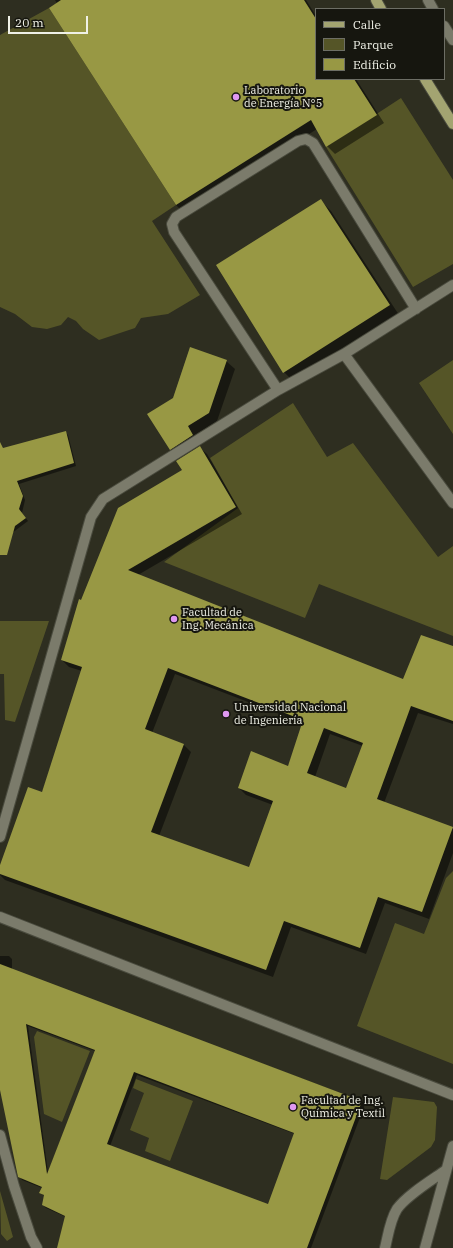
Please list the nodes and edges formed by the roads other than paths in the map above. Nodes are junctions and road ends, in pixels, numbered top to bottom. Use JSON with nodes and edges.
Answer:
{"nodes":[{"id":1,"x":445,"y":28,"type":"edge"},
{"id":2,"x":453,"y":40,"type":"edge"},
{"id":3,"x":426,"y":80,"type":"edge"},
{"id":4,"x":453,"y":124,"type":"edge"},
{"id":5,"x":453,"y":285,"type":"edge"},
{"id":6,"x":416,"y":309,"type":"junction"},
{"id":7,"x":344,"y":354,"type":"junction"},
{"id":8,"x":278,"y":390,"type":"junction"},
{"id":9,"x":453,"y":503,"type":"edge"},
{"id":10,"x":0,"y":837,"type":"edge"},
{"id":11,"x":0,"y":917,"type":"edge"},
{"id":12,"x":453,"y":1095,"type":"edge"},
{"id":13,"x":0,"y":1135,"type":"edge"},
{"id":14,"x":453,"y":1146,"type":"edge"},
{"id":15,"x":446,"y":1170,"type":"junction"},
{"id":16,"x":37,"y":1248,"type":"edge"},
{"id":17,"x":385,"y":1248,"type":"edge"},
{"id":18,"x":425,"y":1248,"type":"edge"}],
"edges":[{"from":1,"to":2,"type":"lane"},
{"from":3,"to":4,"type":"main road"},
{"from":5,"to":6,"type":"lane"},
{"from":6,"to":7,"type":"lane"},
{"from":6,"to":8,"type":"lane"},
{"from":7,"to":8,"type":"lane"},
{"from":7,"to":9,"type":"lane"},
{"from":8,"to":10,"type":"lane"},
{"from":11,"to":12,"type":"lane"},
{"from":13,"to":16,"type":"lane"},
{"from":14,"to":15,"type":"lane"},
{"from":15,"to":17,"type":"lane"},
{"from":15,"to":18,"type":"lane"}]}
